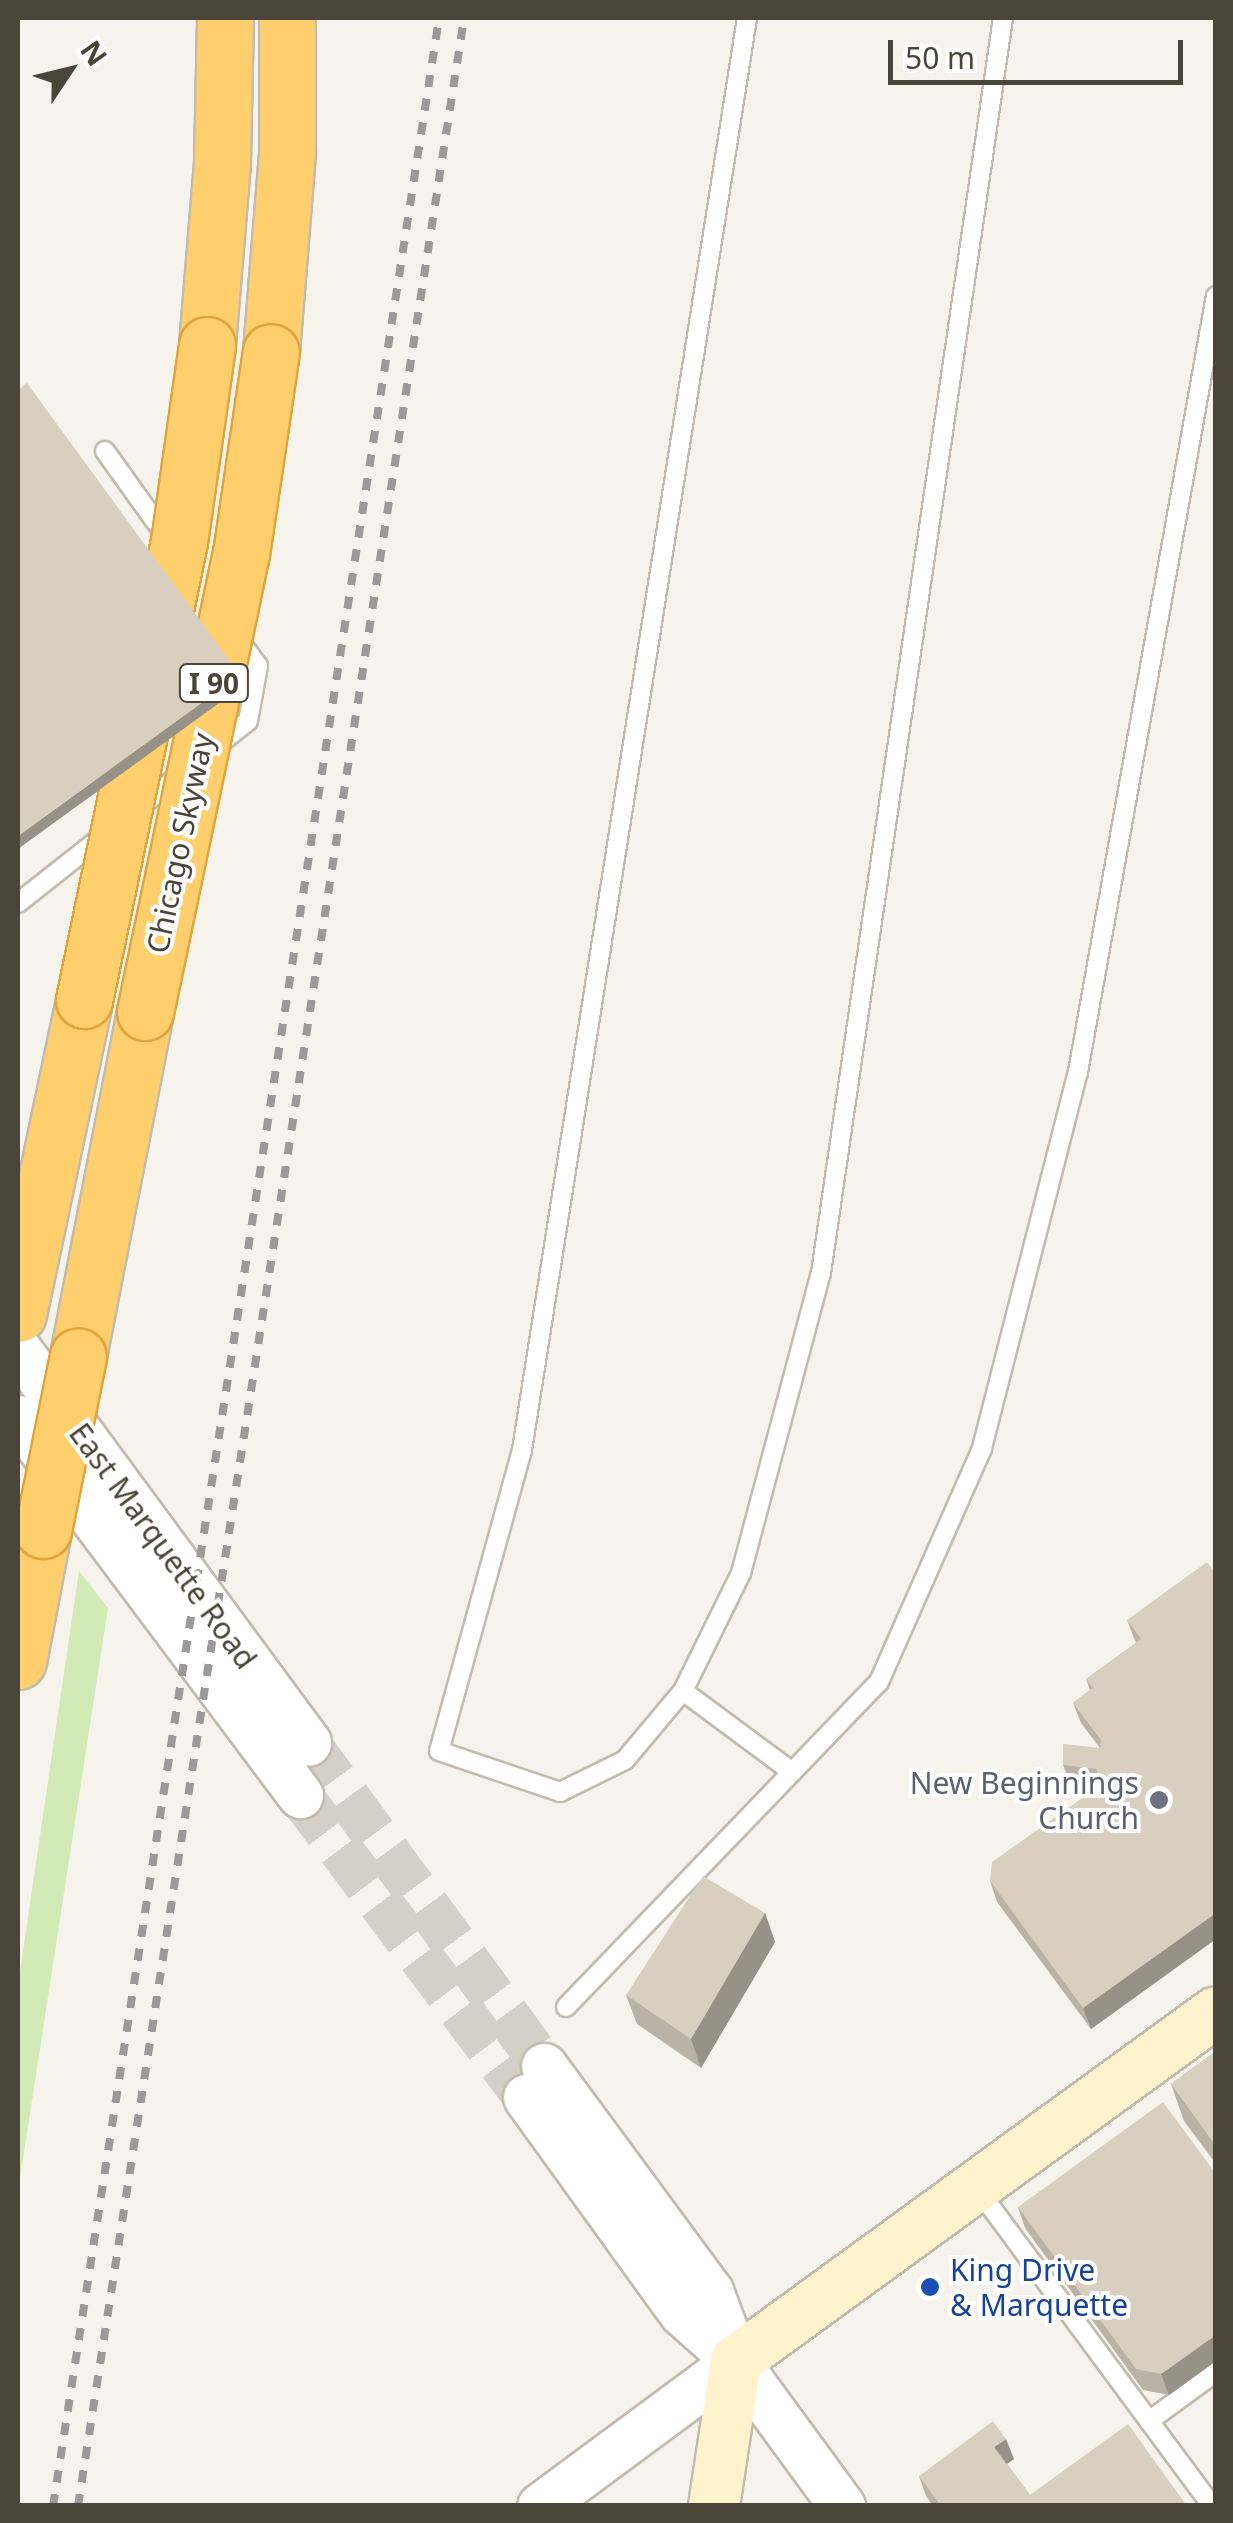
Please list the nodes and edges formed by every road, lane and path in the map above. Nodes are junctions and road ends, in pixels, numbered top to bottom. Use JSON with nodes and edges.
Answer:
{"nodes":[{"id":1,"x":225,"y":18,"type":"edge"},
{"id":2,"x":287,"y":18,"type":"edge"},
{"id":3,"x":746,"y":18,"type":"edge"},
{"id":4,"x":1004,"y":18,"type":"edge"},
{"id":5,"x":1216,"y":296,"type":"edge"},
{"id":6,"x":105,"y":450,"type":"dead end"},
{"id":7,"x":193,"y":574,"type":"dead end"},
{"id":8,"x":214,"y":605,"type":"dead end"},
{"id":9,"x":18,"y":903,"type":"edge"},
{"id":10,"x":20,"y":1298,"type":"edge"},
{"id":11,"x":18,"y":1349,"type":"edge"},
{"id":12,"x":18,"y":1418,"type":"edge"},
{"id":13,"x":18,"y":1661,"type":"edge"},
{"id":14,"x":683,"y":1691,"type":"junction"},
{"id":15,"x":308,"y":1743,"type":"tunnel mouth"},
{"id":16,"x":792,"y":1772,"type":"junction"},
{"id":17,"x":300,"y":1795,"type":"tunnel mouth"},
{"id":18,"x":566,"y":2007,"type":"dead end"},
{"id":19,"x":1216,"y":2012,"type":"edge"},
{"id":20,"x":535,"y":2082,"type":"tunnel mouth"},
{"id":21,"x":976,"y":2186,"type":"junction"},
{"id":22,"x":736,"y":2361,"type":"junction"},
{"id":23,"x":1216,"y":2372,"type":"edge"},
{"id":24,"x":1149,"y":2420,"type":"junction"},
{"id":25,"x":540,"y":2506,"type":"edge"},
{"id":26,"x":714,"y":2506,"type":"edge"},
{"id":27,"x":842,"y":2506,"type":"edge"},
{"id":28,"x":1212,"y":2506,"type":"edge"}],
"edges":[{"from":1,"to":10,"type":"highway","name":"Chicago Skyway","number":"I 90","bridge":true},
{"from":2,"to":13,"type":"highway","name":"Chicago Skyway","number":"I 90","bridge":true},
{"from":3,"to":14,"type":"lane"},
{"from":4,"to":14,"type":"lane"},
{"from":5,"to":16,"type":"lane"},
{"from":6,"to":7,"type":"lane"},
{"from":8,"to":9,"type":"lane"},
{"from":11,"to":15,"type":"street","name":"East Marquette Road"},
{"from":12,"to":17,"type":"street","name":"East Marquette Road"},
{"from":14,"to":16,"type":"lane"},
{"from":16,"to":18,"type":"lane"},
{"from":19,"to":21,"type":"main road"},
{"from":20,"to":22,"type":"street"},
{"from":21,"to":22,"type":"main road"},
{"from":21,"to":24,"type":"lane"},
{"from":22,"to":25,"type":"street"},
{"from":22,"to":26,"type":"main road"},
{"from":22,"to":27,"type":"street"},
{"from":23,"to":24,"type":"lane"},
{"from":24,"to":28,"type":"lane"}]}
